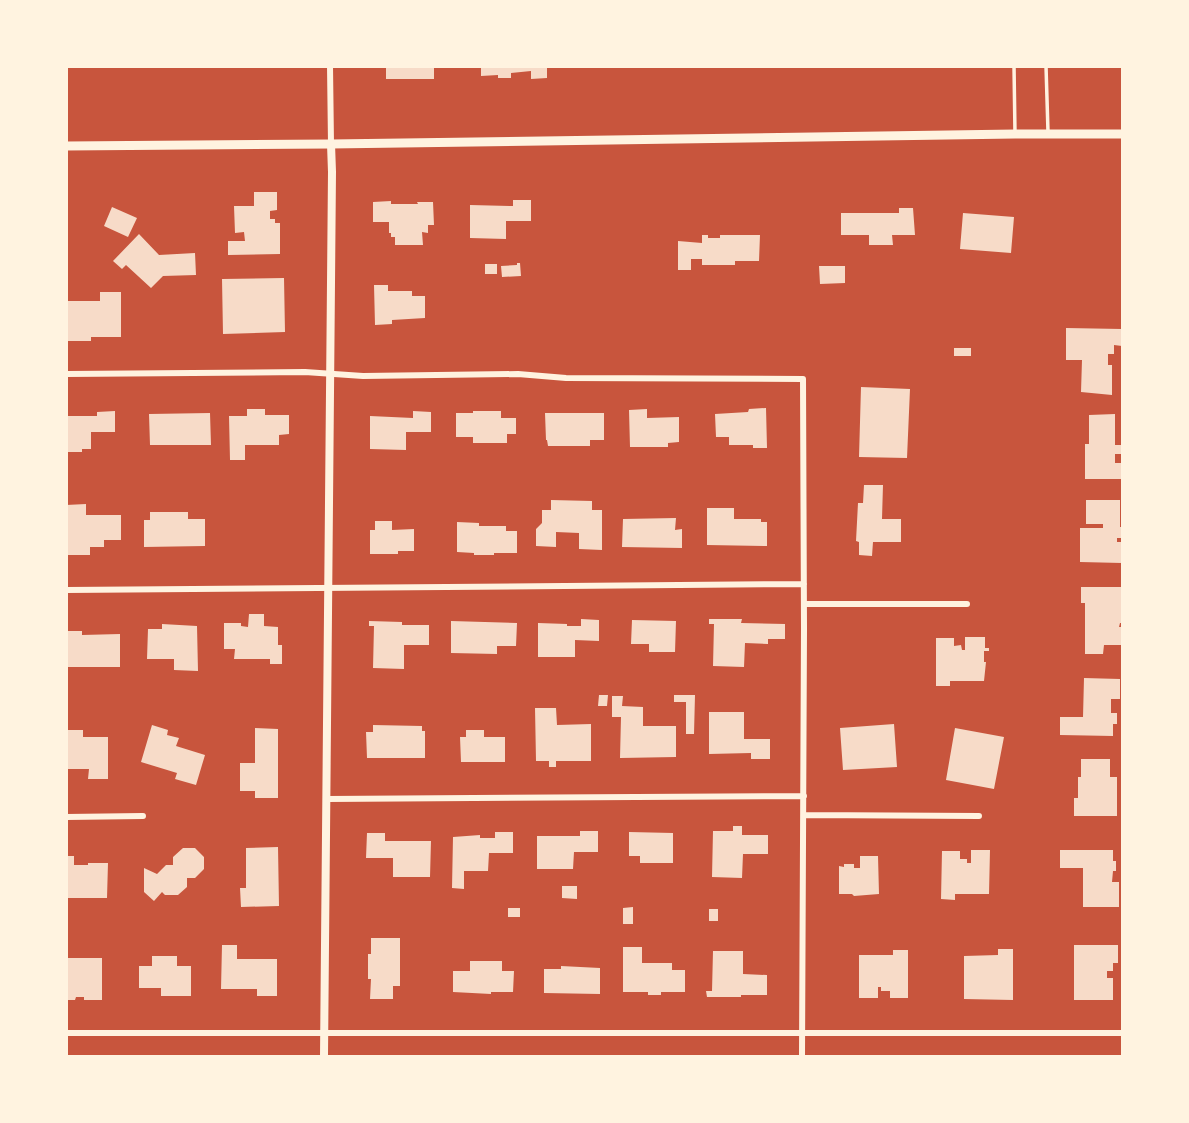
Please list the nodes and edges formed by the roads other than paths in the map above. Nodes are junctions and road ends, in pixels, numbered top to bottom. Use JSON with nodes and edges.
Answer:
{"nodes":[{"id":1,"x":330,"y":66,"type":"edge"},
{"id":2,"x":1014,"y":66,"type":"edge"},
{"id":3,"x":1046,"y":66,"type":"edge"},
{"id":4,"x":1015,"y":134,"type":"junction"},
{"id":5,"x":1048,"y":134,"type":"junction"},
{"id":6,"x":1122,"y":134,"type":"edge"},
{"id":7,"x":331,"y":144,"type":"junction"},
{"id":8,"x":66,"y":146,"type":"edge"},
{"id":9,"x":330,"y":373,"type":"junction"},
{"id":10,"x":66,"y":374,"type":"edge"},
{"id":11,"x":804,"y":584,"type":"junction"},
{"id":12,"x":328,"y":588,"type":"junction"},
{"id":13,"x":66,"y":590,"type":"edge"},
{"id":14,"x":804,"y":604,"type":"junction"},
{"id":15,"x":967,"y":604,"type":"dead end"},
{"id":16,"x":804,"y":796,"type":"junction"},
{"id":17,"x":327,"y":799,"type":"junction"},
{"id":18,"x":804,"y":815,"type":"junction"},
{"id":19,"x":143,"y":816,"type":"dead end"},
{"id":20,"x":979,"y":816,"type":"dead end"},
{"id":21,"x":66,"y":817,"type":"edge"},
{"id":22,"x":325,"y":1032,"type":"junction"},
{"id":23,"x":66,"y":1033,"type":"edge"},
{"id":24,"x":802,"y":1033,"type":"junction"},
{"id":25,"x":1122,"y":1033,"type":"edge"},
{"id":26,"x":324,"y":1056,"type":"edge"},
{"id":27,"x":802,"y":1056,"type":"edge"}],
"edges":[{"from":1,"to":7,"type":"street"},
{"from":2,"to":4,"type":"lane"},
{"from":3,"to":5,"type":"lane"},
{"from":4,"to":5,"type":"main road"},
{"from":4,"to":7,"type":"main road"},
{"from":5,"to":6,"type":"main road"},
{"from":7,"to":8,"type":"main road"},
{"from":7,"to":9,"type":"street"},
{"from":9,"to":10,"type":"street"},
{"from":9,"to":11,"type":"street"},
{"from":9,"to":12,"type":"street"},
{"from":11,"to":12,"type":"street"},
{"from":11,"to":14,"type":"street"},
{"from":12,"to":13,"type":"street"},
{"from":12,"to":17,"type":"street"},
{"from":14,"to":15,"type":"street"},
{"from":14,"to":16,"type":"street"},
{"from":16,"to":17,"type":"street"},
{"from":16,"to":18,"type":"street"},
{"from":17,"to":22,"type":"street"},
{"from":18,"to":20,"type":"street"},
{"from":18,"to":24,"type":"street"},
{"from":19,"to":21,"type":"street"},
{"from":22,"to":23,"type":"street"},
{"from":22,"to":24,"type":"street"},
{"from":22,"to":26,"type":"street"},
{"from":24,"to":25,"type":"street"},
{"from":24,"to":27,"type":"street"}]}
